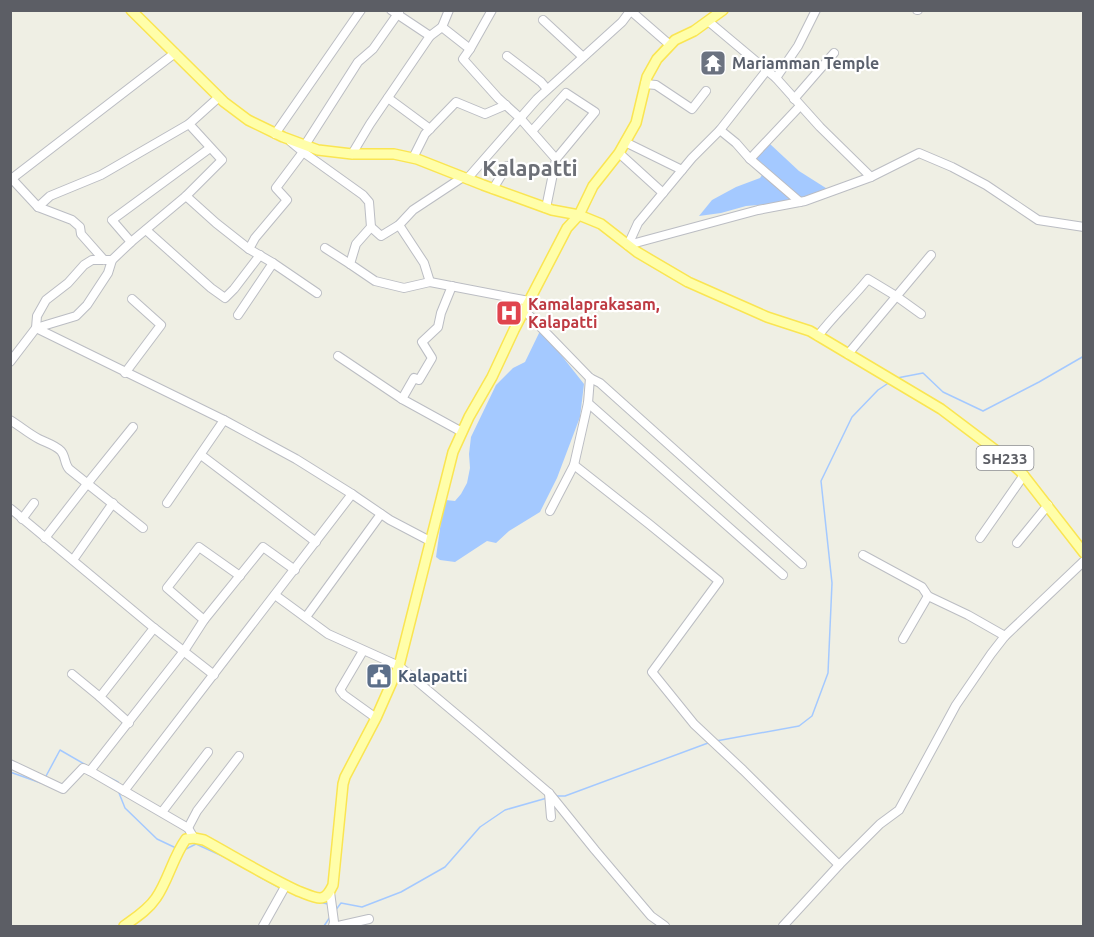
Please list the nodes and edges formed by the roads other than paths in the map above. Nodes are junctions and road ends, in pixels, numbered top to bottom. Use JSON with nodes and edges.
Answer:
{"nodes":[{"id":1,"x":131,"y":10,"type":"edge"},
{"id":2,"x":361,"y":10,"type":"edge"},
{"id":3,"x":449,"y":10,"type":"edge"},
{"id":4,"x":492,"y":10,"type":"edge"},
{"id":5,"x":723,"y":10,"type":"edge"},
{"id":6,"x":816,"y":10,"type":"edge"},
{"id":7,"x":631,"y":11,"type":"edge"},
{"id":8,"x":396,"y":12,"type":"edge"},
{"id":9,"x":543,"y":20,"type":"dead end"},
{"id":10,"x":708,"y":21,"type":"junction"},
{"id":11,"x":442,"y":27,"type":"junction"},
{"id":12,"x":430,"y":36,"type":"junction"},
{"id":13,"x":670,"y":45,"type":"junction"},
{"id":14,"x":470,"y":49,"type":"junction"},
{"id":15,"x":175,"y":53,"type":"junction"},
{"id":16,"x":834,"y":53,"type":"dead end"},
{"id":17,"x":507,"y":56,"type":"dead end"},
{"id":18,"x":583,"y":57,"type":"junction"},
{"id":19,"x":767,"y":70,"type":"junction"},
{"id":20,"x":776,"y":78,"type":"junction"},
{"id":21,"x":645,"y":84,"type":"junction"},
{"id":22,"x":547,"y":89,"type":"junction"},
{"id":23,"x":706,"y":91,"type":"dead end"},
{"id":24,"x":219,"y":97,"type":"junction"},
{"id":25,"x":388,"y":98,"type":"junction"},
{"id":26,"x":794,"y":99,"type":"junction"},
{"id":27,"x":506,"y":105,"type":"junction"},
{"id":28,"x":800,"y":106,"type":"junction"},
{"id":29,"x":520,"y":118,"type":"junction"},
{"id":30,"x":189,"y":124,"type":"junction"},
{"id":31,"x":430,"y":129,"type":"junction"},
{"id":32,"x":720,"y":130,"type":"junction"},
{"id":33,"x":532,"y":131,"type":"junction"},
{"id":34,"x":275,"y":134,"type":"junction"},
{"id":35,"x":626,"y":142,"type":"junction"},
{"id":36,"x":210,"y":148,"type":"junction"},
{"id":37,"x":304,"y":149,"type":"junction"},
{"id":38,"x":619,"y":153,"type":"junction"},
{"id":39,"x":352,"y":154,"type":"junction"},
{"id":40,"x":412,"y":158,"type":"junction"},
{"id":41,"x":556,"y":159,"type":"junction"},
{"id":42,"x":750,"y":159,"type":"junction"},
{"id":43,"x":507,"y":166,"type":"dead end"},
{"id":44,"x":682,"y":170,"type":"junction"},
{"id":45,"x":872,"y":177,"type":"junction"},
{"id":46,"x":465,"y":178,"type":"junction"},
{"id":47,"x":11,"y":180,"type":"edge"},
{"id":48,"x":493,"y":189,"type":"junction"},
{"id":49,"x":663,"y":193,"type":"junction"},
{"id":50,"x":186,"y":196,"type":"junction"},
{"id":51,"x":800,"y":202,"type":"junction"},
{"id":52,"x":38,"y":207,"type":"junction"},
{"id":53,"x":546,"y":208,"type":"junction"},
{"id":54,"x":579,"y":215,"type":"junction"},
{"id":55,"x":399,"y":225,"type":"junction"},
{"id":56,"x":371,"y":227,"type":"junction"},
{"id":57,"x":1083,"y":227,"type":"edge"},
{"id":58,"x":146,"y":230,"type":"junction"},
{"id":59,"x":130,"y":242,"type":"junction"},
{"id":60,"x":628,"y":245,"type":"junction"},
{"id":61,"x":325,"y":248,"type":"dead end"},
{"id":62,"x":249,"y":249,"type":"junction"},
{"id":63,"x":260,"y":255,"type":"junction"},
{"id":64,"x":931,"y":255,"type":"dead end"},
{"id":65,"x":108,"y":260,"type":"junction"},
{"id":66,"x":273,"y":263,"type":"junction"},
{"id":67,"x":350,"y":264,"type":"junction"},
{"id":68,"x":430,"y":282,"type":"junction"},
{"id":69,"x":452,"y":286,"type":"junction"},
{"id":70,"x":317,"y":293,"type":"dead end"},
{"id":71,"x":896,"y":296,"type":"junction"},
{"id":72,"x":132,"y":299,"type":"dead end"},
{"id":73,"x":526,"y":305,"type":"junction"},
{"id":74,"x":921,"y":314,"type":"dead end"},
{"id":75,"x":238,"y":315,"type":"dead end"},
{"id":76,"x":36,"y":328,"type":"junction"},
{"id":77,"x":818,"y":336,"type":"junction"},
{"id":78,"x":848,"y":354,"type":"junction"},
{"id":79,"x":338,"y":356,"type":"dead end"},
{"id":80,"x":11,"y":361,"type":"edge"},
{"id":81,"x":125,"y":373,"type":"junction"},
{"id":82,"x":590,"y":378,"type":"junction"},
{"id":83,"x":402,"y":399,"type":"junction"},
{"id":84,"x":588,"y":403,"type":"junction"},
{"id":85,"x":10,"y":420,"type":"edge"},
{"id":86,"x":224,"y":420,"type":"junction"},
{"id":87,"x":133,"y":427,"type":"dead end"},
{"id":88,"x":462,"y":432,"type":"junction"},
{"id":89,"x":201,"y":455,"type":"junction"},
{"id":90,"x":574,"y":465,"type":"junction"},
{"id":91,"x":1024,"y":475,"type":"junction"},
{"id":92,"x":87,"y":484,"type":"junction"},
{"id":93,"x":352,"y":494,"type":"junction"},
{"id":94,"x":34,"y":503,"type":"dead end"},
{"id":95,"x":113,"y":503,"type":"junction"},
{"id":96,"x":167,"y":503,"type":"dead end"},
{"id":97,"x":1048,"y":505,"type":"junction"},
{"id":98,"x":11,"y":509,"type":"edge"},
{"id":99,"x":550,"y":511,"type":"dead end"},
{"id":100,"x":381,"y":514,"type":"junction"},
{"id":101,"x":22,"y":519,"type":"junction"},
{"id":102,"x":143,"y":528,"type":"dead end"},
{"id":103,"x":45,"y":538,"type":"junction"},
{"id":104,"x":980,"y":538,"type":"dead end"},
{"id":105,"x":316,"y":542,"type":"junction"},
{"id":106,"x":430,"y":542,"type":"junction"},
{"id":107,"x":1017,"y":543,"type":"dead end"},
{"id":108,"x":1083,"y":553,"type":"edge"},
{"id":109,"x":863,"y":555,"type":"dead end"},
{"id":110,"x":73,"y":560,"type":"junction"},
{"id":111,"x":1083,"y":561,"type":"edge"},
{"id":112,"x":801,"y":564,"type":"dead end"},
{"id":113,"x":295,"y":570,"type":"junction"},
{"id":114,"x":783,"y":575,"type":"dead end"},
{"id":115,"x":240,"y":576,"type":"junction"},
{"id":116,"x":276,"y":595,"type":"junction"},
{"id":117,"x":928,"y":596,"type":"junction"},
{"id":118,"x":306,"y":617,"type":"junction"},
{"id":119,"x":204,"y":620,"type":"junction"},
{"id":120,"x":154,"y":628,"type":"junction"},
{"id":121,"x":1005,"y":636,"type":"junction"},
{"id":122,"x":903,"y":639,"type":"dead end"},
{"id":123,"x":184,"y":651,"type":"junction"},
{"id":124,"x":363,"y":651,"type":"junction"},
{"id":125,"x":399,"y":666,"type":"junction"},
{"id":126,"x":72,"y":674,"type":"dead end"},
{"id":127,"x":214,"y":675,"type":"junction"},
{"id":128,"x":100,"y":698,"type":"junction"},
{"id":129,"x":376,"y":718,"type":"junction"},
{"id":130,"x":129,"y":723,"type":"junction"},
{"id":131,"x":208,"y":752,"type":"dead end"},
{"id":132,"x":239,"y":756,"type":"dead end"},
{"id":133,"x":10,"y":764,"type":"edge"},
{"id":134,"x":92,"y":769,"type":"junction"},
{"id":135,"x":120,"y":789,"type":"junction"},
{"id":136,"x":549,"y":793,"type":"junction"},
{"id":137,"x":162,"y":812,"type":"junction"},
{"id":138,"x":550,"y":813,"type":"dead end"},
{"id":139,"x":188,"y":828,"type":"junction"},
{"id":140,"x":194,"y":838,"type":"junction"},
{"id":141,"x":839,"y":865,"type":"junction"},
{"id":142,"x":284,"y":888,"type":"junction"},
{"id":143,"x":330,"y":895,"type":"junction"},
{"id":144,"x":369,"y":919,"type":"dead end"},
{"id":145,"x":335,"y":925,"type":"edge"},
{"id":146,"x":124,"y":927,"type":"edge"},
{"id":147,"x":263,"y":927,"type":"edge"},
{"id":148,"x":665,"y":927,"type":"edge"},
{"id":149,"x":783,"y":927,"type":"edge"}],
"edges":[{"from":1,"to":15,"type":"main road","number":"SH233"},
{"from":2,"to":34,"type":"street"},
{"from":3,"to":11,"type":"street"},
{"from":4,"to":14,"type":"street"},
{"from":5,"to":10,"type":"main road"},
{"from":6,"to":20,"type":"street"},
{"from":7,"to":13,"type":"street"},
{"from":7,"to":18,"type":"street"},
{"from":8,"to":12,"type":"street"},
{"from":8,"to":37,"type":"street"},
{"from":9,"to":18,"type":"street"},
{"from":10,"to":13,"type":"main road"},
{"from":10,"to":19,"type":"street"},
{"from":11,"to":12,"type":"street"},
{"from":11,"to":14,"type":"street"},
{"from":12,"to":25,"type":"street"},
{"from":13,"to":21,"type":"main road"},
{"from":14,"to":27,"type":"street"},
{"from":15,"to":24,"type":"main road","number":"SH233"},
{"from":15,"to":47,"type":"street"},
{"from":16,"to":26,"type":"street"},
{"from":17,"to":22,"type":"street"},
{"from":18,"to":22,"type":"street"},
{"from":19,"to":20,"type":"street"},
{"from":19,"to":32,"type":"street"},
{"from":20,"to":26,"type":"street"},
{"from":21,"to":23,"type":"street"},
{"from":21,"to":35,"type":"main road"},
{"from":22,"to":29,"type":"street"},
{"from":24,"to":30,"type":"street"},
{"from":24,"to":34,"type":"main road","number":"SH233"},
{"from":25,"to":31,"type":"street"},
{"from":25,"to":39,"type":"street"},
{"from":26,"to":28,"type":"street"},
{"from":27,"to":29,"type":"street"},
{"from":27,"to":31,"type":"street"},
{"from":28,"to":42,"type":"street"},
{"from":28,"to":45,"type":"street"},
{"from":29,"to":33,"type":"street"},
{"from":29,"to":46,"type":"street"},
{"from":30,"to":36,"type":"street"},
{"from":30,"to":52,"type":"street"},
{"from":31,"to":40,"type":"street"},
{"from":32,"to":42,"type":"street"},
{"from":32,"to":44,"type":"street"},
{"from":33,"to":41,"type":"street"},
{"from":33,"to":41,"type":"street"},
{"from":34,"to":37,"type":"main road","number":"SH233"},
{"from":35,"to":38,"type":"main road"},
{"from":35,"to":44,"type":"street"},
{"from":36,"to":50,"type":"street"},
{"from":36,"to":59,"type":"street"},
{"from":37,"to":39,"type":"main road","number":"SH233"},
{"from":37,"to":56,"type":"street"},
{"from":37,"to":62,"type":"street"},
{"from":38,"to":49,"type":"street"},
{"from":38,"to":54,"type":"main road"},
{"from":39,"to":40,"type":"main road","number":"SH233"},
{"from":40,"to":46,"type":"main road","number":"SH233"},
{"from":41,"to":53,"type":"street"},
{"from":42,"to":51,"type":"street"},
{"from":43,"to":48,"type":"street"},
{"from":44,"to":49,"type":"street"},
{"from":45,"to":51,"type":"street"},
{"from":45,"to":57,"type":"street"},
{"from":46,"to":48,"type":"main road","number":"SH233"},
{"from":46,"to":55,"type":"street"},
{"from":47,"to":52,"type":"street"},
{"from":48,"to":53,"type":"main road","number":"SH233"},
{"from":49,"to":60,"type":"street"},
{"from":50,"to":58,"type":"street"},
{"from":50,"to":62,"type":"street"},
{"from":51,"to":60,"type":"street"},
{"from":52,"to":65,"type":"street"},
{"from":53,"to":54,"type":"main road","number":"SH233"},
{"from":54,"to":60,"type":"main road","number":"SH233"},
{"from":54,"to":73,"type":"main road"},
{"from":55,"to":56,"type":"street"},
{"from":55,"to":68,"type":"street"},
{"from":56,"to":67,"type":"street"},
{"from":58,"to":59,"type":"street"},
{"from":58,"to":63,"type":"street"},
{"from":59,"to":65,"type":"street"},
{"from":60,"to":77,"type":"main road","number":"SH233"},
{"from":61,"to":67,"type":"street"},
{"from":62,"to":63,"type":"street"},
{"from":63,"to":66,"type":"street"},
{"from":64,"to":71,"type":"street"},
{"from":65,"to":76,"type":"street"},
{"from":65,"to":76,"type":"street"},
{"from":66,"to":70,"type":"street"},
{"from":66,"to":75,"type":"street"},
{"from":67,"to":68,"type":"street"},
{"from":68,"to":69,"type":"street"},
{"from":69,"to":73,"type":"street"},
{"from":69,"to":83,"type":"street"},
{"from":71,"to":74,"type":"street"},
{"from":71,"to":77,"type":"street"},
{"from":71,"to":78,"type":"street"},
{"from":72,"to":81,"type":"street"},
{"from":73,"to":82,"type":"street"},
{"from":73,"to":88,"type":"main road"},
{"from":76,"to":80,"type":"street"},
{"from":76,"to":81,"type":"street"},
{"from":77,"to":78,"type":"main road","number":"SH233"},
{"from":78,"to":91,"type":"main road","number":"SH233"},
{"from":79,"to":83,"type":"street"},
{"from":81,"to":86,"type":"street"},
{"from":82,"to":84,"type":"street"},
{"from":82,"to":112,"type":"street"},
{"from":83,"to":88,"type":"street"},
{"from":84,"to":90,"type":"street"},
{"from":84,"to":114,"type":"street"},
{"from":85,"to":92,"type":"street"},
{"from":86,"to":89,"type":"street"},
{"from":86,"to":93,"type":"street"},
{"from":87,"to":92,"type":"street"},
{"from":88,"to":106,"type":"main road"},
{"from":89,"to":96,"type":"street"},
{"from":89,"to":105,"type":"street"},
{"from":90,"to":99,"type":"street"},
{"from":90,"to":141,"type":"street"},
{"from":91,"to":97,"type":"main road","number":"SH233"},
{"from":91,"to":104,"type":"street"},
{"from":92,"to":95,"type":"street"},
{"from":92,"to":103,"type":"street"},
{"from":93,"to":100,"type":"street"},
{"from":93,"to":105,"type":"street"},
{"from":94,"to":101,"type":"street"},
{"from":95,"to":102,"type":"street"},
{"from":95,"to":110,"type":"street"},
{"from":97,"to":107,"type":"street"},
{"from":97,"to":108,"type":"main road","number":"SH233"},
{"from":98,"to":101,"type":"street"},
{"from":100,"to":106,"type":"street"},
{"from":100,"to":118,"type":"street"},
{"from":101,"to":103,"type":"street"},
{"from":103,"to":110,"type":"street"},
{"from":105,"to":113,"type":"street"},
{"from":106,"to":125,"type":"main road"},
{"from":109,"to":117,"type":"street"},
{"from":110,"to":120,"type":"street"},
{"from":111,"to":121,"type":"street"},
{"from":113,"to":115,"type":"street"},
{"from":113,"to":116,"type":"street"},
{"from":115,"to":119,"type":"street"},
{"from":115,"to":119,"type":"street"},
{"from":116,"to":118,"type":"street"},
{"from":116,"to":127,"type":"street"},
{"from":117,"to":121,"type":"street"},
{"from":117,"to":122,"type":"street"},
{"from":118,"to":124,"type":"street"},
{"from":119,"to":123,"type":"street"},
{"from":120,"to":123,"type":"street"},
{"from":120,"to":128,"type":"street"},
{"from":121,"to":141,"type":"street"},
{"from":123,"to":127,"type":"street"},
{"from":123,"to":130,"type":"street"},
{"from":124,"to":125,"type":"street"},
{"from":124,"to":129,"type":"street"},
{"from":125,"to":129,"type":"main road"},
{"from":125,"to":136,"type":"street"},
{"from":126,"to":128,"type":"street"},
{"from":127,"to":135,"type":"street"},
{"from":128,"to":130,"type":"street"},
{"from":129,"to":143,"type":"main road"},
{"from":130,"to":134,"type":"street"},
{"from":131,"to":137,"type":"street"},
{"from":132,"to":139,"type":"street"},
{"from":133,"to":134,"type":"street"},
{"from":134,"to":135,"type":"street"},
{"from":135,"to":137,"type":"street"},
{"from":136,"to":138,"type":"street"},
{"from":136,"to":148,"type":"street"},
{"from":137,"to":139,"type":"street"},
{"from":139,"to":140,"type":"street"},
{"from":140,"to":142,"type":"main road"},
{"from":140,"to":146,"type":"main road"},
{"from":141,"to":149,"type":"street"},
{"from":142,"to":143,"type":"main road"},
{"from":142,"to":147,"type":"street"},
{"from":143,"to":145,"type":"street"},
{"from":144,"to":145,"type":"street"}]}
